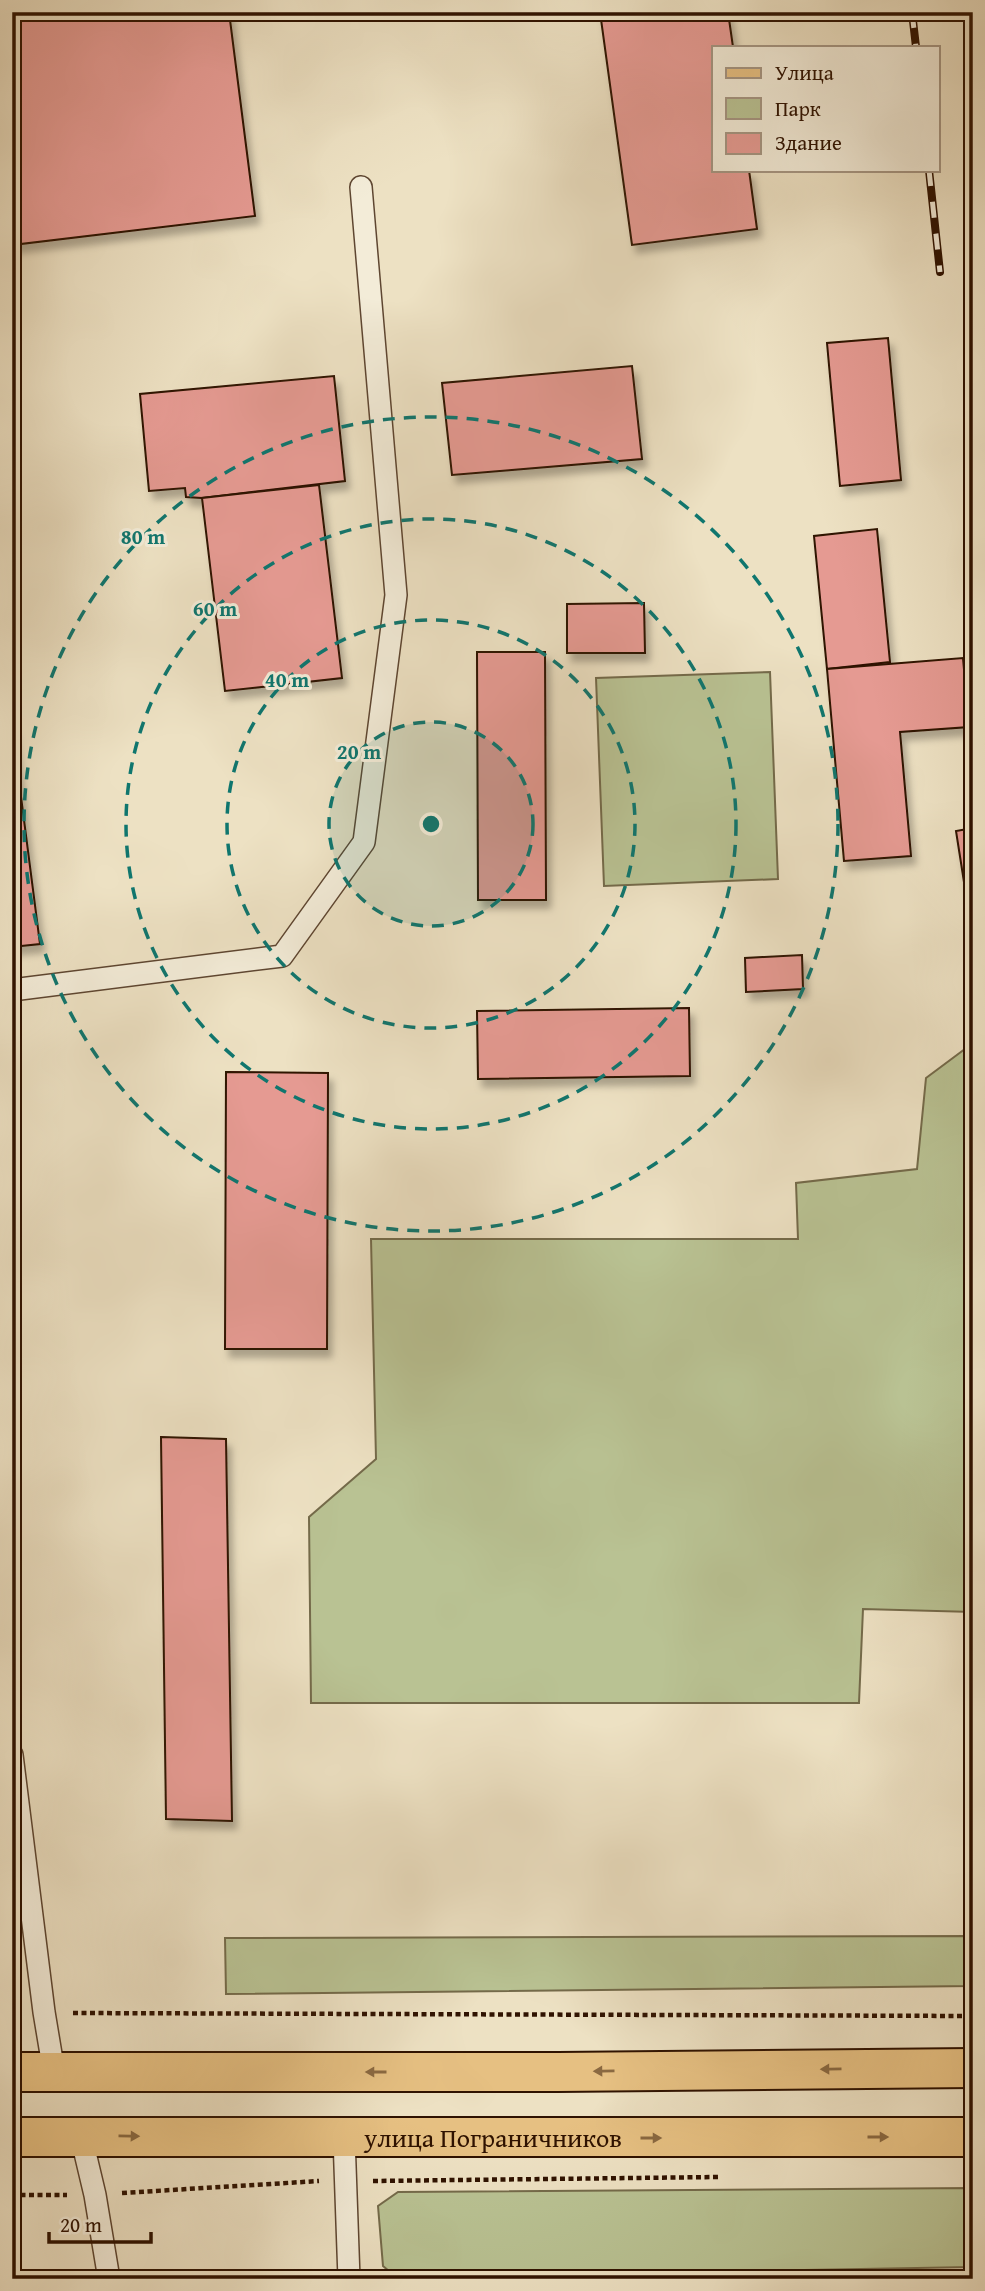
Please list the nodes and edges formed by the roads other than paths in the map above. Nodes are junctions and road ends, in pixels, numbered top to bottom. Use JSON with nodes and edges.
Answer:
{"nodes":[{"id":1,"x":361,"y":187,"type":"dead end"},
{"id":2,"x":12,"y":990,"type":"edge"},
{"id":3,"x":12,"y":1755,"type":"edge"},
{"id":4,"x":973,"y":2068,"type":"edge"},
{"id":5,"x":12,"y":2072,"type":"edge"},
{"id":6,"x":54,"y":2072,"type":"junction"},
{"id":7,"x":81,"y":2136,"type":"junction"},
{"id":8,"x":12,"y":2137,"type":"edge"},
{"id":9,"x":973,"y":2137,"type":"edge"},
{"id":10,"x":344,"y":2138,"type":"junction"},
{"id":11,"x":109,"y":2279,"type":"edge"},
{"id":12,"x":349,"y":2279,"type":"edge"}],
"edges":[{"from":1,"to":2,"type":"lane"},
{"from":3,"to":6,"type":"lane"},
{"from":4,"to":6,"type":"main road","one_way":true},
{"from":5,"to":6,"type":"main road"},
{"from":7,"to":8,"type":"main road","name":"улица Пограничников"},
{"from":7,"to":10,"type":"main road","name":"улица Пограничников","one_way":true},
{"from":7,"to":11,"type":"lane"},
{"from":10,"to":9,"type":"main road","name":"улица Пограничников","one_way":true},
{"from":10,"to":12,"type":"lane"}]}
